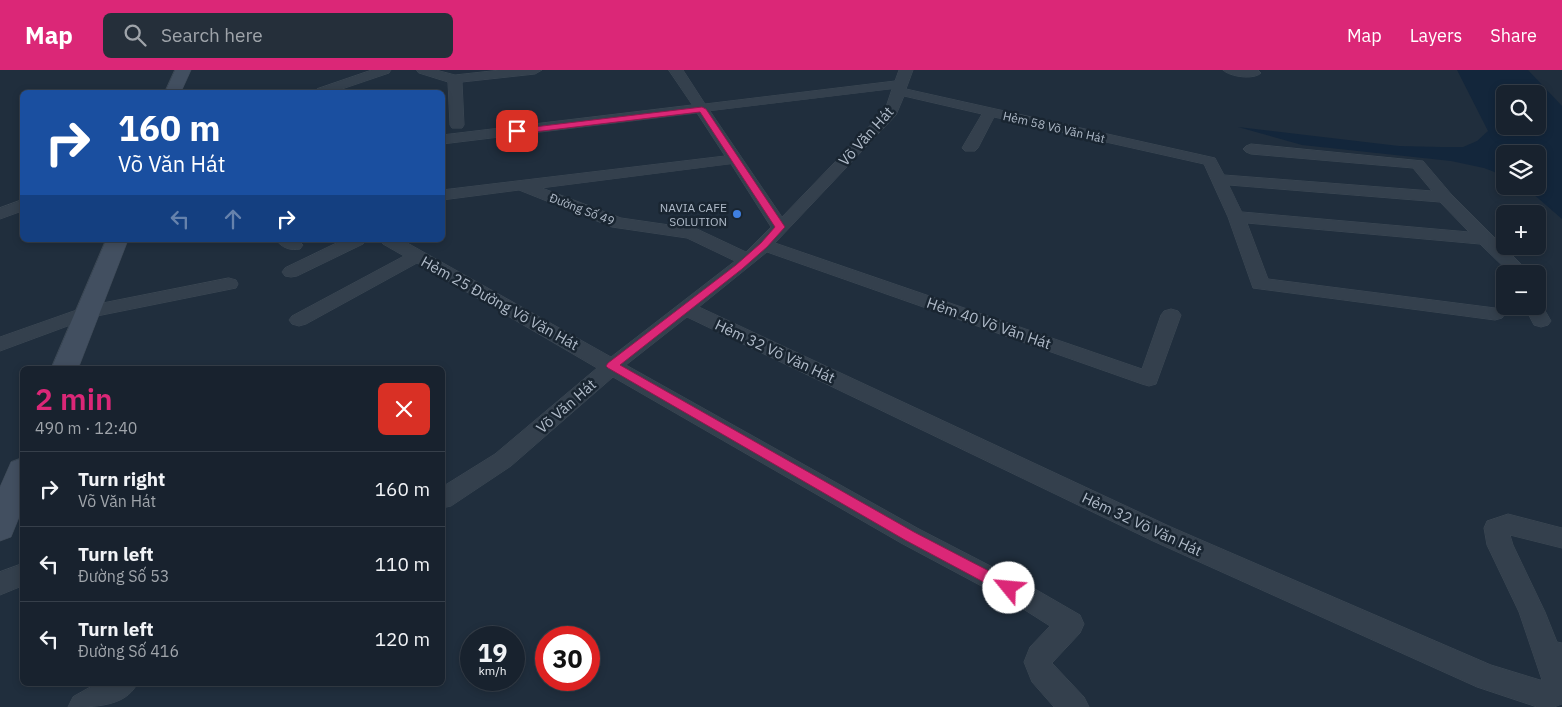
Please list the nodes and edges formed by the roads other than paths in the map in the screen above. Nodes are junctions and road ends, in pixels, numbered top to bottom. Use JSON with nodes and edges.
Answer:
{"nodes":[{"id":1,"x":183,"y":70,"type":"edge"},
{"id":2,"x":384,"y":70,"type":"edge"},
{"id":3,"x":424,"y":70,"type":"edge"},
{"id":4,"x":535,"y":70,"type":"edge"},
{"id":5,"x":676,"y":70,"type":"edge"},
{"id":6,"x":1230,"y":70,"type":"edge"},
{"id":7,"x":1254,"y":73,"type":"dead end"},
{"id":8,"x":847,"y":78,"type":"dead end"},
{"id":9,"x":455,"y":79,"type":"junction"},
{"id":10,"x":901,"y":82,"type":"edge"},
{"id":11,"x":174,"y":90,"type":"edge"},
{"id":12,"x":328,"y":90,"type":"edge"},
{"id":13,"x":698,"y":103,"type":"junction"},
{"id":14,"x":990,"y":112,"type":"junction"},
{"id":15,"x":457,"y":125,"type":"junction"},
{"id":16,"x":445,"y":127,"type":"edge"},
{"id":17,"x":445,"y":140,"type":"edge"},
{"id":18,"x":970,"y":148,"type":"dead end"},
{"id":19,"x":1251,"y":149,"type":"dead end"},
{"id":20,"x":735,"y":159,"type":"junction"},
{"id":21,"x":1218,"y":179,"type":"junction"},
{"id":22,"x":521,"y":185,"type":"junction"},
{"id":23,"x":445,"y":195,"type":"edge"},
{"id":24,"x":1445,"y":197,"type":"junction"},
{"id":25,"x":20,"y":206,"type":"edge"},
{"id":26,"x":0,"y":214,"type":"edge"},
{"id":27,"x":1236,"y":218,"type":"junction"},
{"id":28,"x":780,"y":227,"type":"junction"},
{"id":29,"x":1484,"y":239,"type":"junction"},
{"id":30,"x":116,"y":242,"type":"edge"},
{"id":31,"x":353,"y":242,"type":"edge"},
{"id":32,"x":392,"y":242,"type":"edge"},
{"id":33,"x":764,"y":245,"type":"junction"},
{"id":34,"x":417,"y":256,"type":"junction"},
{"id":35,"x":748,"y":260,"type":"junction"},
{"id":36,"x":1512,"y":265,"type":"edge"},
{"id":37,"x":291,"y":272,"type":"dead end"},
{"id":38,"x":229,"y":284,"type":"dead end"},
{"id":39,"x":684,"y":308,"type":"junction"},
{"id":40,"x":88,"y":312,"type":"junction"},
{"id":41,"x":1495,"y":314,"type":"dead end"},
{"id":42,"x":1170,"y":315,"type":"dead end"},
{"id":43,"x":299,"y":320,"type":"dead end"},
{"id":44,"x":0,"y":344,"type":"edge"},
{"id":45,"x":65,"y":366,"type":"edge"},
{"id":46,"x":612,"y":366,"type":"junction"},
{"id":47,"x":20,"y":475,"type":"edge"},
{"id":48,"x":445,"y":497,"type":"edge"},
{"id":49,"x":0,"y":528,"type":"edge"},
{"id":50,"x":1562,"y":538,"type":"edge"},
{"id":51,"x":20,"y":577,"type":"edge"},
{"id":52,"x":0,"y":584,"type":"edge"},
{"id":53,"x":1555,"y":654,"type":"edge"},
{"id":54,"x":120,"y":686,"type":"edge"},
{"id":55,"x":83,"y":707,"type":"edge"},
{"id":56,"x":1074,"y":707,"type":"edge"}],
"edges":[{"from":1,"to":11,"type":"main road"},
{"from":2,"to":12,"type":"street"},
{"from":3,"to":9,"type":"street"},
{"from":4,"to":9,"type":"street"},
{"from":5,"to":13,"type":"street"},
{"from":6,"to":7,"type":"street"},
{"from":8,"to":13,"type":"street"},
{"from":9,"to":15,"type":"street"},
{"from":10,"to":13,"type":"street"},
{"from":10,"to":14,"type":"street","name":"Hẻm 58 Võ Văn Hát"},
{"from":10,"to":28,"type":"street","name":"Võ Văn Hát"},
{"from":13,"to":15,"type":"street"},
{"from":13,"to":17,"type":"street"},
{"from":13,"to":20,"type":"street"},
{"from":14,"to":18,"type":"street"},
{"from":14,"to":21,"type":"street","name":"Hẻm 58 Võ Văn Hát"},
{"from":15,"to":16,"type":"street"},
{"from":19,"to":24,"type":"street"},
{"from":20,"to":22,"type":"street"},
{"from":20,"to":28,"type":"street"},
{"from":21,"to":24,"type":"street"},
{"from":21,"to":27,"type":"street"},
{"from":22,"to":23,"type":"street","name":"Đường Số 49"},
{"from":22,"to":35,"type":"street","name":"Đường Số 49"},
{"from":24,"to":29,"type":"street"},
{"from":25,"to":26,"type":"street"},
{"from":27,"to":29,"type":"street"},
{"from":27,"to":41,"type":"street"},
{"from":28,"to":33,"type":"street","name":"Võ Văn Hát"},
{"from":29,"to":36,"type":"street"},
{"from":30,"to":40,"type":"main road"},
{"from":31,"to":37,"type":"street"},
{"from":32,"to":34,"type":"street","name":"Hẻm 25 Đường Võ Văn Hát"},
{"from":33,"to":35,"type":"street","name":"Võ Văn Hát"},
{"from":33,"to":42,"type":"street","name":"Hẻm 40 Võ Văn Hát"},
{"from":34,"to":43,"type":"street"},
{"from":34,"to":46,"type":"street","name":"Hẻm 25 Đường Võ Văn Hát"},
{"from":35,"to":39,"type":"street","name":"Võ Văn Hát"},
{"from":38,"to":40,"type":"street"},
{"from":39,"to":46,"type":"street","name":"Võ Văn Hát"},
{"from":39,"to":53,"type":"street","name":"Hẻm 32 Võ Văn Hát"},
{"from":40,"to":44,"type":"street"},
{"from":40,"to":45,"type":"main road"},
{"from":46,"to":48,"type":"street","name":"Võ Văn Hát"},
{"from":46,"to":56,"type":"street","name":"Hẻm 25 Đường Võ Văn Hát"},
{"from":47,"to":49,"type":"main road"},
{"from":50,"to":53,"type":"street"},
{"from":51,"to":52,"type":"street"},
{"from":54,"to":55,"type":"street"}]}
